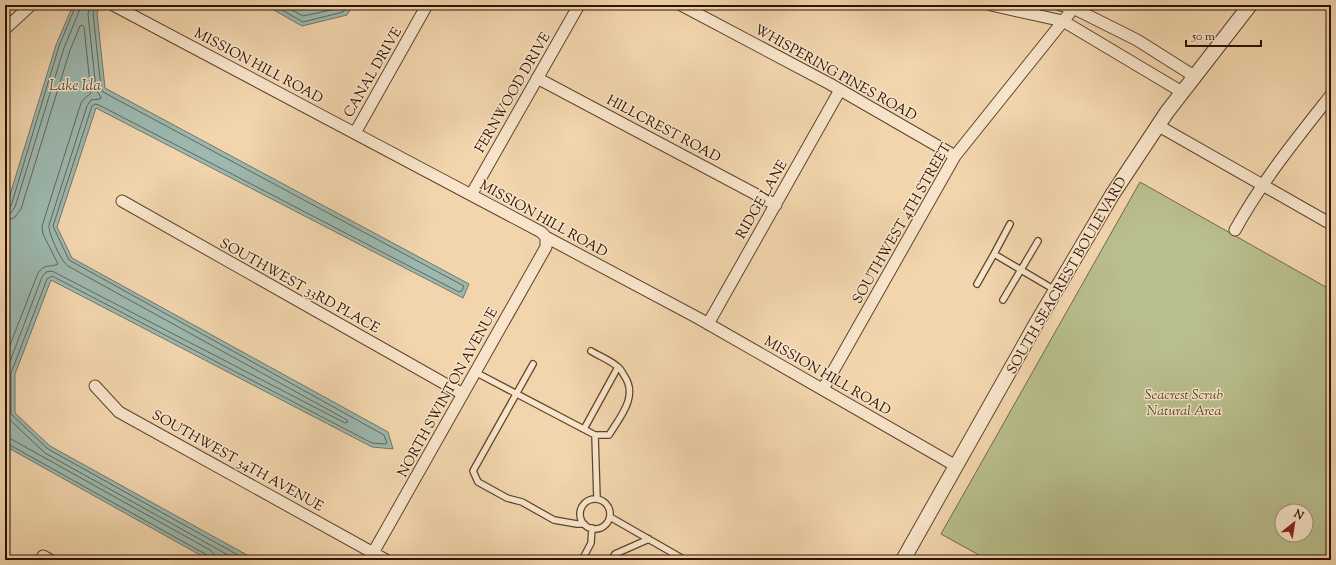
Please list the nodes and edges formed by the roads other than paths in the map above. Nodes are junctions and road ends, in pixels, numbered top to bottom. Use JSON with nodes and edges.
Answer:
{"nodes":[{"id":1,"x":31,"y":5,"type":"edge"},
{"id":2,"x":113,"y":5,"type":"edge"},
{"id":3,"x":427,"y":5,"type":"edge"},
{"id":4,"x":579,"y":5,"type":"edge"},
{"id":5,"x":681,"y":5,"type":"edge"},
{"id":6,"x":991,"y":5,"type":"edge"},
{"id":7,"x":1060,"y":5,"type":"edge"},
{"id":8,"x":1250,"y":5,"type":"edge"},
{"id":9,"x":1074,"y":7,"type":"edge"},
{"id":10,"x":1063,"y":21,"type":"junction"},
{"id":11,"x":5,"y":28,"type":"edge"},
{"id":12,"x":1194,"y":76,"type":"junction"},
{"id":13,"x":537,"y":78,"type":"junction"},
{"id":14,"x":840,"y":90,"type":"junction"},
{"id":15,"x":1182,"y":92,"type":"junction"},
{"id":16,"x":1331,"y":95,"type":"edge"},
{"id":17,"x":1157,"y":125,"type":"junction"},
{"id":18,"x":354,"y":133,"type":"junction"},
{"id":19,"x":955,"y":156,"type":"junction"},
{"id":20,"x":1262,"y":185,"type":"junction"},
{"id":21,"x":471,"y":195,"type":"junction"},
{"id":22,"x":122,"y":201,"type":"dead end"},
{"id":23,"x":776,"y":205,"type":"junction"},
{"id":24,"x":1010,"y":224,"type":"dead end"},
{"id":25,"x":1331,"y":224,"type":"edge"},
{"id":26,"x":1235,"y":230,"type":"dead end"},
{"id":27,"x":546,"y":237,"type":"junction"},
{"id":28,"x":1038,"y":241,"type":"dead end"},
{"id":29,"x":994,"y":254,"type":"junction"},
{"id":30,"x":1021,"y":270,"type":"junction"},
{"id":31,"x":977,"y":284,"type":"dead end"},
{"id":32,"x":1056,"y":290,"type":"junction"},
{"id":33,"x":1003,"y":300,"type":"dead end"},
{"id":34,"x":708,"y":324,"type":"junction"},
{"id":35,"x":591,"y":351,"type":"dead end"},
{"id":36,"x":533,"y":364,"type":"dead end"},
{"id":37,"x":618,"y":367,"type":"junction"},
{"id":38,"x":475,"y":372,"type":"junction"},
{"id":39,"x":95,"y":386,"type":"dead end"},
{"id":40,"x":823,"y":389,"type":"junction"},
{"id":41,"x":463,"y":394,"type":"junction"},
{"id":42,"x":516,"y":394,"type":"junction"},
{"id":43,"x":584,"y":429,"type":"junction"},
{"id":44,"x":595,"y":435,"type":"junction"},
{"id":45,"x":956,"y":466,"type":"junction"},
{"id":46,"x":598,"y":499,"type":"junction"},
{"id":47,"x":610,"y":517,"type":"junction"},
{"id":48,"x":584,"y":524,"type":"junction"},
{"id":49,"x":592,"y":528,"type":"junction"},
{"id":50,"x":649,"y":539,"type":"junction"},
{"id":51,"x":371,"y":556,"type":"edge"},
{"id":52,"x":386,"y":560,"type":"edge"},
{"id":53,"x":582,"y":560,"type":"edge"},
{"id":54,"x":612,"y":560,"type":"edge"},
{"id":55,"x":685,"y":560,"type":"edge"},
{"id":56,"x":903,"y":560,"type":"edge"}],
"edges":[{"from":1,"to":11,"type":"street"},
{"from":2,"to":18,"type":"street","name":"MISSION HILL ROAD"},
{"from":3,"to":18,"type":"street","name":"CANAL DRIVE"},
{"from":4,"to":13,"type":"street","name":"FERNWOOD DRIVE"},
{"from":5,"to":14,"type":"street","name":"WHISPERING PINES ROAD"},
{"from":6,"to":10,"type":"street"},
{"from":7,"to":9,"type":"street"},
{"from":8,"to":12,"type":"street","name":"SOUTH SEACREST BOULEVARD"},
{"from":9,"to":10,"type":"street","name":"SOUTHWEST 4TH STREET"},
{"from":9,"to":12,"type":"street"},
{"from":10,"to":15,"type":"street"},
{"from":10,"to":19,"type":"street","name":"SOUTHWEST 4TH STREET"},
{"from":12,"to":15,"type":"street","name":"SOUTH SEACREST BOULEVARD"},
{"from":13,"to":21,"type":"street","name":"FERNWOOD DRIVE"},
{"from":13,"to":23,"type":"street","name":"HILLCREST ROAD"},
{"from":14,"to":19,"type":"street","name":"WHISPERING PINES ROAD"},
{"from":14,"to":23,"type":"street","name":"RIDGE LANE"},
{"from":15,"to":17,"type":"street","name":"SOUTH SEACREST BOULEVARD"},
{"from":16,"to":20,"type":"street"},
{"from":17,"to":20,"type":"street"},
{"from":17,"to":32,"type":"street","name":"SOUTH SEACREST BOULEVARD"},
{"from":18,"to":21,"type":"street","name":"MISSION HILL ROAD"},
{"from":19,"to":40,"type":"street","name":"SOUTHWEST 4TH STREET"},
{"from":20,"to":25,"type":"street"},
{"from":20,"to":26,"type":"street"},
{"from":21,"to":27,"type":"street","name":"MISSION HILL ROAD"},
{"from":22,"to":41,"type":"street","name":"SOUTHWEST 33RD PLACE"},
{"from":23,"to":34,"type":"street","name":"RIDGE LANE"},
{"from":24,"to":29,"type":"lane"},
{"from":27,"to":34,"type":"street","name":"MISSION HILL ROAD"},
{"from":27,"to":38,"type":"street","name":"NORTH SWINTON AVENUE"},
{"from":28,"to":30,"type":"lane"},
{"from":29,"to":30,"type":"lane"},
{"from":29,"to":31,"type":"lane"},
{"from":30,"to":32,"type":"lane"},
{"from":30,"to":33,"type":"lane"},
{"from":32,"to":45,"type":"street","name":"SOUTH SEACREST BOULEVARD"},
{"from":34,"to":40,"type":"street","name":"MISSION HILL ROAD"},
{"from":35,"to":37,"type":"lane"},
{"from":36,"to":42,"type":"lane"},
{"from":37,"to":43,"type":"lane"},
{"from":37,"to":44,"type":"lane"},
{"from":38,"to":41,"type":"street","name":"NORTH SWINTON AVENUE"},
{"from":38,"to":42,"type":"lane"},
{"from":39,"to":51,"type":"street","name":"SOUTHWEST 34TH AVENUE"},
{"from":40,"to":45,"type":"street","name":"MISSION HILL ROAD"},
{"from":41,"to":51,"type":"street","name":"NORTH SWINTON AVENUE"},
{"from":42,"to":43,"type":"lane"},
{"from":42,"to":48,"type":"lane"},
{"from":43,"to":44,"type":"lane"},
{"from":44,"to":46,"type":"lane"},
{"from":45,"to":56,"type":"street","name":"SOUTH SEACREST BOULEVARD"},
{"from":46,"to":47,"type":"lane"},
{"from":46,"to":48,"type":"lane"},
{"from":47,"to":49,"type":"lane"},
{"from":47,"to":50,"type":"lane"},
{"from":48,"to":49,"type":"lane"},
{"from":49,"to":53,"type":"lane"},
{"from":50,"to":54,"type":"lane"},
{"from":50,"to":55,"type":"lane"},
{"from":51,"to":52,"type":"street","name":"SOUTHWEST 34TH AVENUE"}]}
